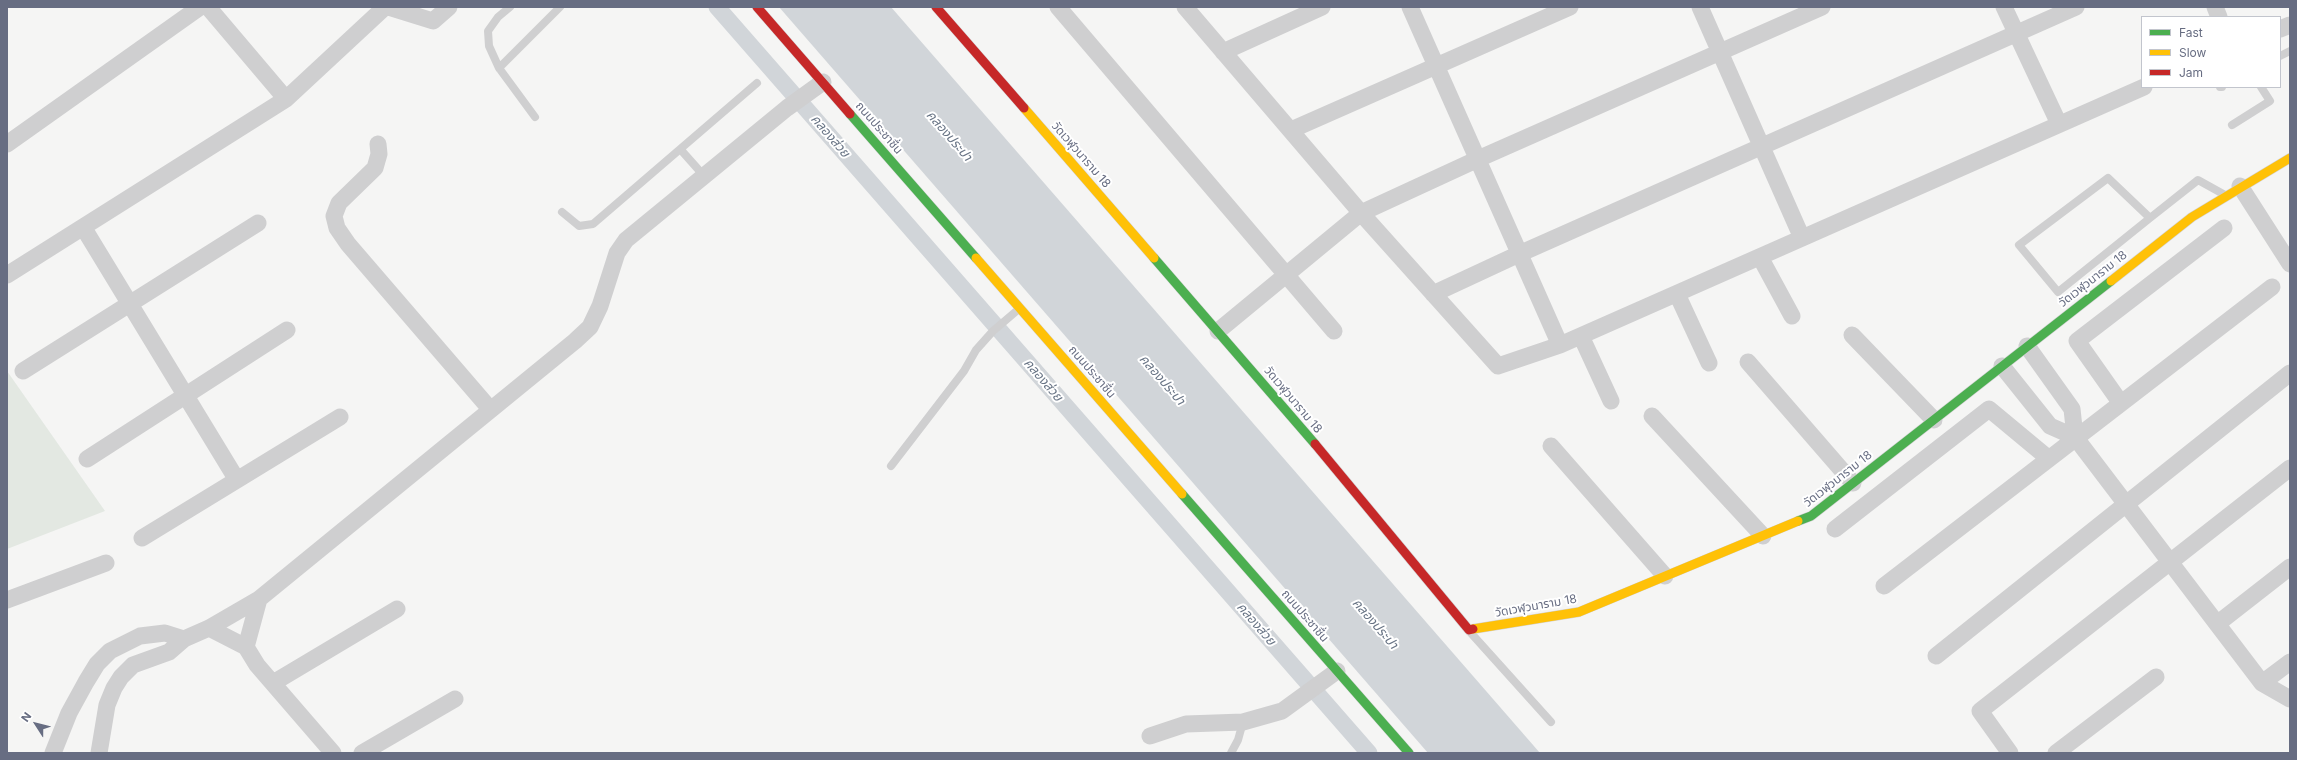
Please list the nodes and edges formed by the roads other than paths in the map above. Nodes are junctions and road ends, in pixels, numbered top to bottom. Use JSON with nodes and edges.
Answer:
{"nodes":[{"id":1,"x":200,"y":7,"type":"edge"},
{"id":2,"x":208,"y":7,"type":"edge"},
{"id":3,"x":385,"y":7,"type":"edge"},
{"id":4,"x":388,"y":7,"type":"edge"},
{"id":5,"x":449,"y":7,"type":"edge"},
{"id":6,"x":510,"y":7,"type":"edge"},
{"id":7,"x":560,"y":7,"type":"edge"},
{"id":8,"x":756,"y":7,"type":"edge"},
{"id":9,"x":936,"y":7,"type":"edge"},
{"id":10,"x":1058,"y":7,"type":"edge"},
{"id":11,"x":1185,"y":7,"type":"edge"},
{"id":12,"x":1322,"y":7,"type":"edge"},
{"id":13,"x":1410,"y":7,"type":"edge"},
{"id":14,"x":1570,"y":7,"type":"edge"},
{"id":15,"x":1700,"y":7,"type":"edge"},
{"id":16,"x":1822,"y":7,"type":"edge"},
{"id":17,"x":2004,"y":7,"type":"edge"},
{"id":18,"x":2076,"y":7,"type":"edge"},
{"id":19,"x":2290,"y":24,"type":"edge"},
{"id":20,"x":2281,"y":28,"type":"edge"},
{"id":21,"x":2016,"y":33,"type":"junction"},
{"id":22,"x":2290,"y":51,"type":"edge"},
{"id":23,"x":1223,"y":52,"type":"junction"},
{"id":24,"x":1720,"y":52,"type":"junction"},
{"id":25,"x":2281,"y":56,"type":"edge"},
{"id":26,"x":1436,"y":66,"type":"junction"},
{"id":27,"x":499,"y":68,"type":"junction"},
{"id":28,"x":823,"y":82,"type":"junction"},
{"id":29,"x":757,"y":83,"type":"dead end"},
{"id":30,"x":2142,"y":88,"type":"edge"},
{"id":31,"x":2263,"y":88,"type":"edge"},
{"id":32,"x":286,"y":99,"type":"junction"},
{"id":33,"x":535,"y":117,"type":"dead end"},
{"id":34,"x":2058,"y":124,"type":"junction"},
{"id":35,"x":2232,"y":125,"type":"dead end"},
{"id":36,"x":1291,"y":130,"type":"junction"},
{"id":37,"x":7,"y":144,"type":"edge"},
{"id":38,"x":378,"y":144,"type":"dead end"},
{"id":39,"x":1762,"y":146,"type":"junction"},
{"id":40,"x":681,"y":150,"type":"junction"},
{"id":41,"x":2290,"y":158,"type":"edge"},
{"id":42,"x":1478,"y":159,"type":"junction"},
{"id":43,"x":705,"y":177,"type":"junction"},
{"id":44,"x":2240,"y":186,"type":"junction"},
{"id":45,"x":2226,"y":196,"type":"junction"},
{"id":46,"x":562,"y":212,"type":"dead end"},
{"id":47,"x":1361,"y":213,"type":"junction"},
{"id":48,"x":2150,"y":218,"type":"junction"},
{"id":49,"x":258,"y":223,"type":"dead end"},
{"id":50,"x":83,"y":227,"type":"junction"},
{"id":51,"x":2224,"y":228,"type":"dead end"},
{"id":52,"x":1802,"y":238,"type":"junction"},
{"id":53,"x":1519,"y":254,"type":"junction"},
{"id":54,"x":1760,"y":257,"type":"junction"},
{"id":55,"x":2290,"y":264,"type":"edge"},
{"id":56,"x":1286,"y":274,"type":"junction"},
{"id":57,"x":7,"y":275,"type":"edge"},
{"id":58,"x":2272,"y":287,"type":"dead end"},
{"id":59,"x":1434,"y":294,"type":"junction"},
{"id":60,"x":1677,"y":294,"type":"junction"},
{"id":61,"x":130,"y":304,"type":"junction"},
{"id":62,"x":1020,"y":308,"type":"junction"},
{"id":63,"x":1792,"y":316,"type":"dead end"},
{"id":64,"x":288,"y":330,"type":"dead end"},
{"id":65,"x":1218,"y":331,"type":"junction"},
{"id":66,"x":1334,"y":331,"type":"dead end"},
{"id":67,"x":1852,"y":335,"type":"dead end"},
{"id":68,"x":1581,"y":336,"type":"junction"},
{"id":69,"x":1560,"y":345,"type":"junction"},
{"id":70,"x":2027,"y":346,"type":"junction"},
{"id":71,"x":1748,"y":362,"type":"dead end"},
{"id":72,"x":1709,"y":363,"type":"dead end"},
{"id":73,"x":2002,"y":366,"type":"junction"},
{"id":74,"x":23,"y":371,"type":"dead end"},
{"id":75,"x":2290,"y":373,"type":"edge"},
{"id":76,"x":186,"y":395,"type":"junction"},
{"id":77,"x":1611,"y":401,"type":"dead end"},
{"id":78,"x":2120,"y":402,"type":"junction"},
{"id":79,"x":490,"y":409,"type":"junction"},
{"id":80,"x":1652,"y":416,"type":"dead end"},
{"id":81,"x":340,"y":418,"type":"dead end"},
{"id":82,"x":1934,"y":420,"type":"junction"},
{"id":83,"x":2075,"y":438,"type":"junction"},
{"id":84,"x":1551,"y":446,"type":"dead end"},
{"id":85,"x":87,"y":458,"type":"dead end"},
{"id":86,"x":2048,"y":458,"type":"junction"},
{"id":87,"x":891,"y":466,"type":"dead end"},
{"id":88,"x":2290,"y":468,"type":"edge"},
{"id":89,"x":237,"y":480,"type":"junction"},
{"id":90,"x":1853,"y":483,"type":"junction"},
{"id":91,"x":2125,"y":504,"type":"junction"},
{"id":92,"x":1835,"y":529,"type":"dead end"},
{"id":93,"x":1763,"y":536,"type":"junction"},
{"id":94,"x":142,"y":538,"type":"dead end"},
{"id":95,"x":106,"y":563,"type":"dead end"},
{"id":96,"x":2170,"y":563,"type":"junction"},
{"id":97,"x":2290,"y":567,"type":"edge"},
{"id":98,"x":1665,"y":576,"type":"junction"},
{"id":99,"x":1884,"y":586,"type":"dead end"},
{"id":100,"x":259,"y":599,"type":"junction"},
{"id":101,"x":7,"y":600,"type":"edge"},
{"id":102,"x":397,"y":609,"type":"dead end"},
{"id":103,"x":2217,"y":624,"type":"junction"},
{"id":104,"x":209,"y":628,"type":"junction"},
{"id":105,"x":1469,"y":630,"type":"junction"},
{"id":106,"x":184,"y":639,"type":"junction"},
{"id":107,"x":246,"y":647,"type":"junction"},
{"id":108,"x":1936,"y":656,"type":"dead end"},
{"id":109,"x":2290,"y":662,"type":"edge"},
{"id":110,"x":1337,"y":671,"type":"junction"},
{"id":111,"x":2156,"y":676,"type":"dead end"},
{"id":112,"x":273,"y":683,"type":"junction"},
{"id":113,"x":2262,"y":683,"type":"junction"},
{"id":114,"x":455,"y":699,"type":"dead end"},
{"id":115,"x":2290,"y":699,"type":"edge"},
{"id":116,"x":1242,"y":722,"type":"junction"},
{"id":117,"x":1551,"y":722,"type":"dead end"},
{"id":118,"x":1150,"y":736,"type":"dead end"},
{"id":119,"x":53,"y":753,"type":"edge"},
{"id":120,"x":99,"y":753,"type":"edge"},
{"id":121,"x":333,"y":753,"type":"edge"},
{"id":122,"x":362,"y":753,"type":"edge"},
{"id":123,"x":1231,"y":753,"type":"edge"},
{"id":124,"x":1409,"y":753,"type":"edge"},
{"id":125,"x":2010,"y":753,"type":"edge"},
{"id":126,"x":2056,"y":753,"type":"edge"}],
"edges":[{"from":1,"to":37,"type":"street"},
{"from":2,"to":32,"type":"street"},
{"from":3,"to":32,"type":"street"},
{"from":4,"to":5,"type":"street"},
{"from":6,"to":27,"type":"lane"},
{"from":7,"to":27,"type":"lane"},
{"from":8,"to":28,"type":"street","name":"ถนนประชาชื่น"},
{"from":9,"to":65,"type":"street","name":"วัดเวฬุวนาราม 18"},
{"from":10,"to":56,"type":"street"},
{"from":11,"to":23,"type":"street"},
{"from":12,"to":23,"type":"street"},
{"from":13,"to":26,"type":"street"},
{"from":14,"to":26,"type":"street"},
{"from":15,"to":24,"type":"street"},
{"from":16,"to":24,"type":"street"},
{"from":17,"to":21,"type":"street"},
{"from":18,"to":21,"type":"street"},
{"from":19,"to":20,"type":"street"},
{"from":21,"to":34,"type":"street"},
{"from":21,"to":39,"type":"street"},
{"from":22,"to":25,"type":"lane"},
{"from":23,"to":36,"type":"street"},
{"from":24,"to":39,"type":"street"},
{"from":24,"to":42,"type":"street"},
{"from":26,"to":36,"type":"street"},
{"from":26,"to":42,"type":"street"},
{"from":27,"to":33,"type":"lane"},
{"from":28,"to":43,"type":"street"},
{"from":28,"to":62,"type":"street","name":"ถนนประชาชื่น"},
{"from":29,"to":40,"type":"lane"},
{"from":30,"to":34,"type":"street"},
{"from":31,"to":35,"type":"lane"},
{"from":32,"to":50,"type":"street"},
{"from":34,"to":52,"type":"street"},
{"from":36,"to":47,"type":"street"},
{"from":38,"to":79,"type":"street"},
{"from":39,"to":52,"type":"street"},
{"from":39,"to":53,"type":"street"},
{"from":40,"to":43,"type":"lane"},
{"from":40,"to":46,"type":"lane"},
{"from":41,"to":44,"type":"street","name":"วัดเวฬุวนาราม 18"},
{"from":42,"to":47,"type":"street"},
{"from":42,"to":53,"type":"street"},
{"from":43,"to":79,"type":"street"},
{"from":44,"to":45,"type":"street","name":"วัดเวฬุวนาราม 18"},
{"from":44,"to":55,"type":"street"},
{"from":45,"to":48,"type":"lane"},
{"from":45,"to":70,"type":"street","name":"วัดเวฬุวนาราม 18"},
{"from":47,"to":56,"type":"street"},
{"from":47,"to":59,"type":"street"},
{"from":48,"to":48,"type":"lane"},
{"from":49,"to":61,"type":"street"},
{"from":50,"to":57,"type":"street"},
{"from":50,"to":61,"type":"street"},
{"from":51,"to":78,"type":"street"},
{"from":52,"to":54,"type":"street"},
{"from":53,"to":59,"type":"street"},
{"from":53,"to":69,"type":"street"},
{"from":54,"to":60,"type":"street"},
{"from":54,"to":63,"type":"street"},
{"from":56,"to":65,"type":"street"},
{"from":56,"to":66,"type":"street"},
{"from":58,"to":78,"type":"street"},
{"from":59,"to":69,"type":"street"},
{"from":60,"to":68,"type":"street"},
{"from":60,"to":72,"type":"street"},
{"from":61,"to":74,"type":"street"},
{"from":61,"to":76,"type":"street"},
{"from":62,"to":87,"type":"lane"},
{"from":62,"to":110,"type":"street","name":"ถนนประชาชื่น"},
{"from":64,"to":76,"type":"street"},
{"from":65,"to":105,"type":"street","name":"วัดเวฬุวนาราม 18"},
{"from":67,"to":82,"type":"street"},
{"from":68,"to":69,"type":"street"},
{"from":68,"to":77,"type":"street"},
{"from":70,"to":73,"type":"street","name":"วัดเวฬุวนาราม 18"},
{"from":70,"to":83,"type":"street"},
{"from":71,"to":90,"type":"street"},
{"from":73,"to":82,"type":"street","name":"วัดเวฬุวนาราม 18"},
{"from":73,"to":83,"type":"street"},
{"from":75,"to":91,"type":"street"},
{"from":76,"to":85,"type":"street"},
{"from":76,"to":89,"type":"street"},
{"from":78,"to":83,"type":"street"},
{"from":79,"to":100,"type":"street"},
{"from":80,"to":93,"type":"street"},
{"from":81,"to":89,"type":"street"},
{"from":82,"to":90,"type":"street","name":"วัดเวฬุวนาราม 18"},
{"from":83,"to":86,"type":"street"},
{"from":83,"to":91,"type":"street"},
{"from":84,"to":98,"type":"street"},
{"from":86,"to":92,"type":"street"},
{"from":86,"to":99,"type":"street"},
{"from":88,"to":96,"type":"street"},
{"from":89,"to":94,"type":"street"},
{"from":90,"to":93,"type":"street","name":"วัดเวฬุวนาราม 18"},
{"from":91,"to":96,"type":"street"},
{"from":91,"to":108,"type":"street"},
{"from":93,"to":98,"type":"street","name":"วัดเวฬุวนาราม 18"},
{"from":95,"to":101,"type":"street"},
{"from":96,"to":103,"type":"street"},
{"from":96,"to":125,"type":"street"},
{"from":97,"to":103,"type":"street"},
{"from":98,"to":105,"type":"street","name":"วัดเวฬุวนาราม 18"},
{"from":100,"to":104,"type":"street"},
{"from":100,"to":107,"type":"street"},
{"from":102,"to":112,"type":"street"},
{"from":103,"to":113,"type":"street"},
{"from":104,"to":106,"type":"street"},
{"from":104,"to":107,"type":"street"},
{"from":105,"to":117,"type":"lane"},
{"from":106,"to":119,"type":"street"},
{"from":106,"to":120,"type":"street"},
{"from":107,"to":112,"type":"street"},
{"from":109,"to":113,"type":"street"},
{"from":110,"to":116,"type":"street"},
{"from":110,"to":124,"type":"street","name":"ถนนประชาชื่น"},
{"from":111,"to":126,"type":"street"},
{"from":112,"to":121,"type":"street"},
{"from":113,"to":115,"type":"street"},
{"from":114,"to":122,"type":"street"},
{"from":116,"to":118,"type":"street"},
{"from":116,"to":123,"type":"lane"}]}
